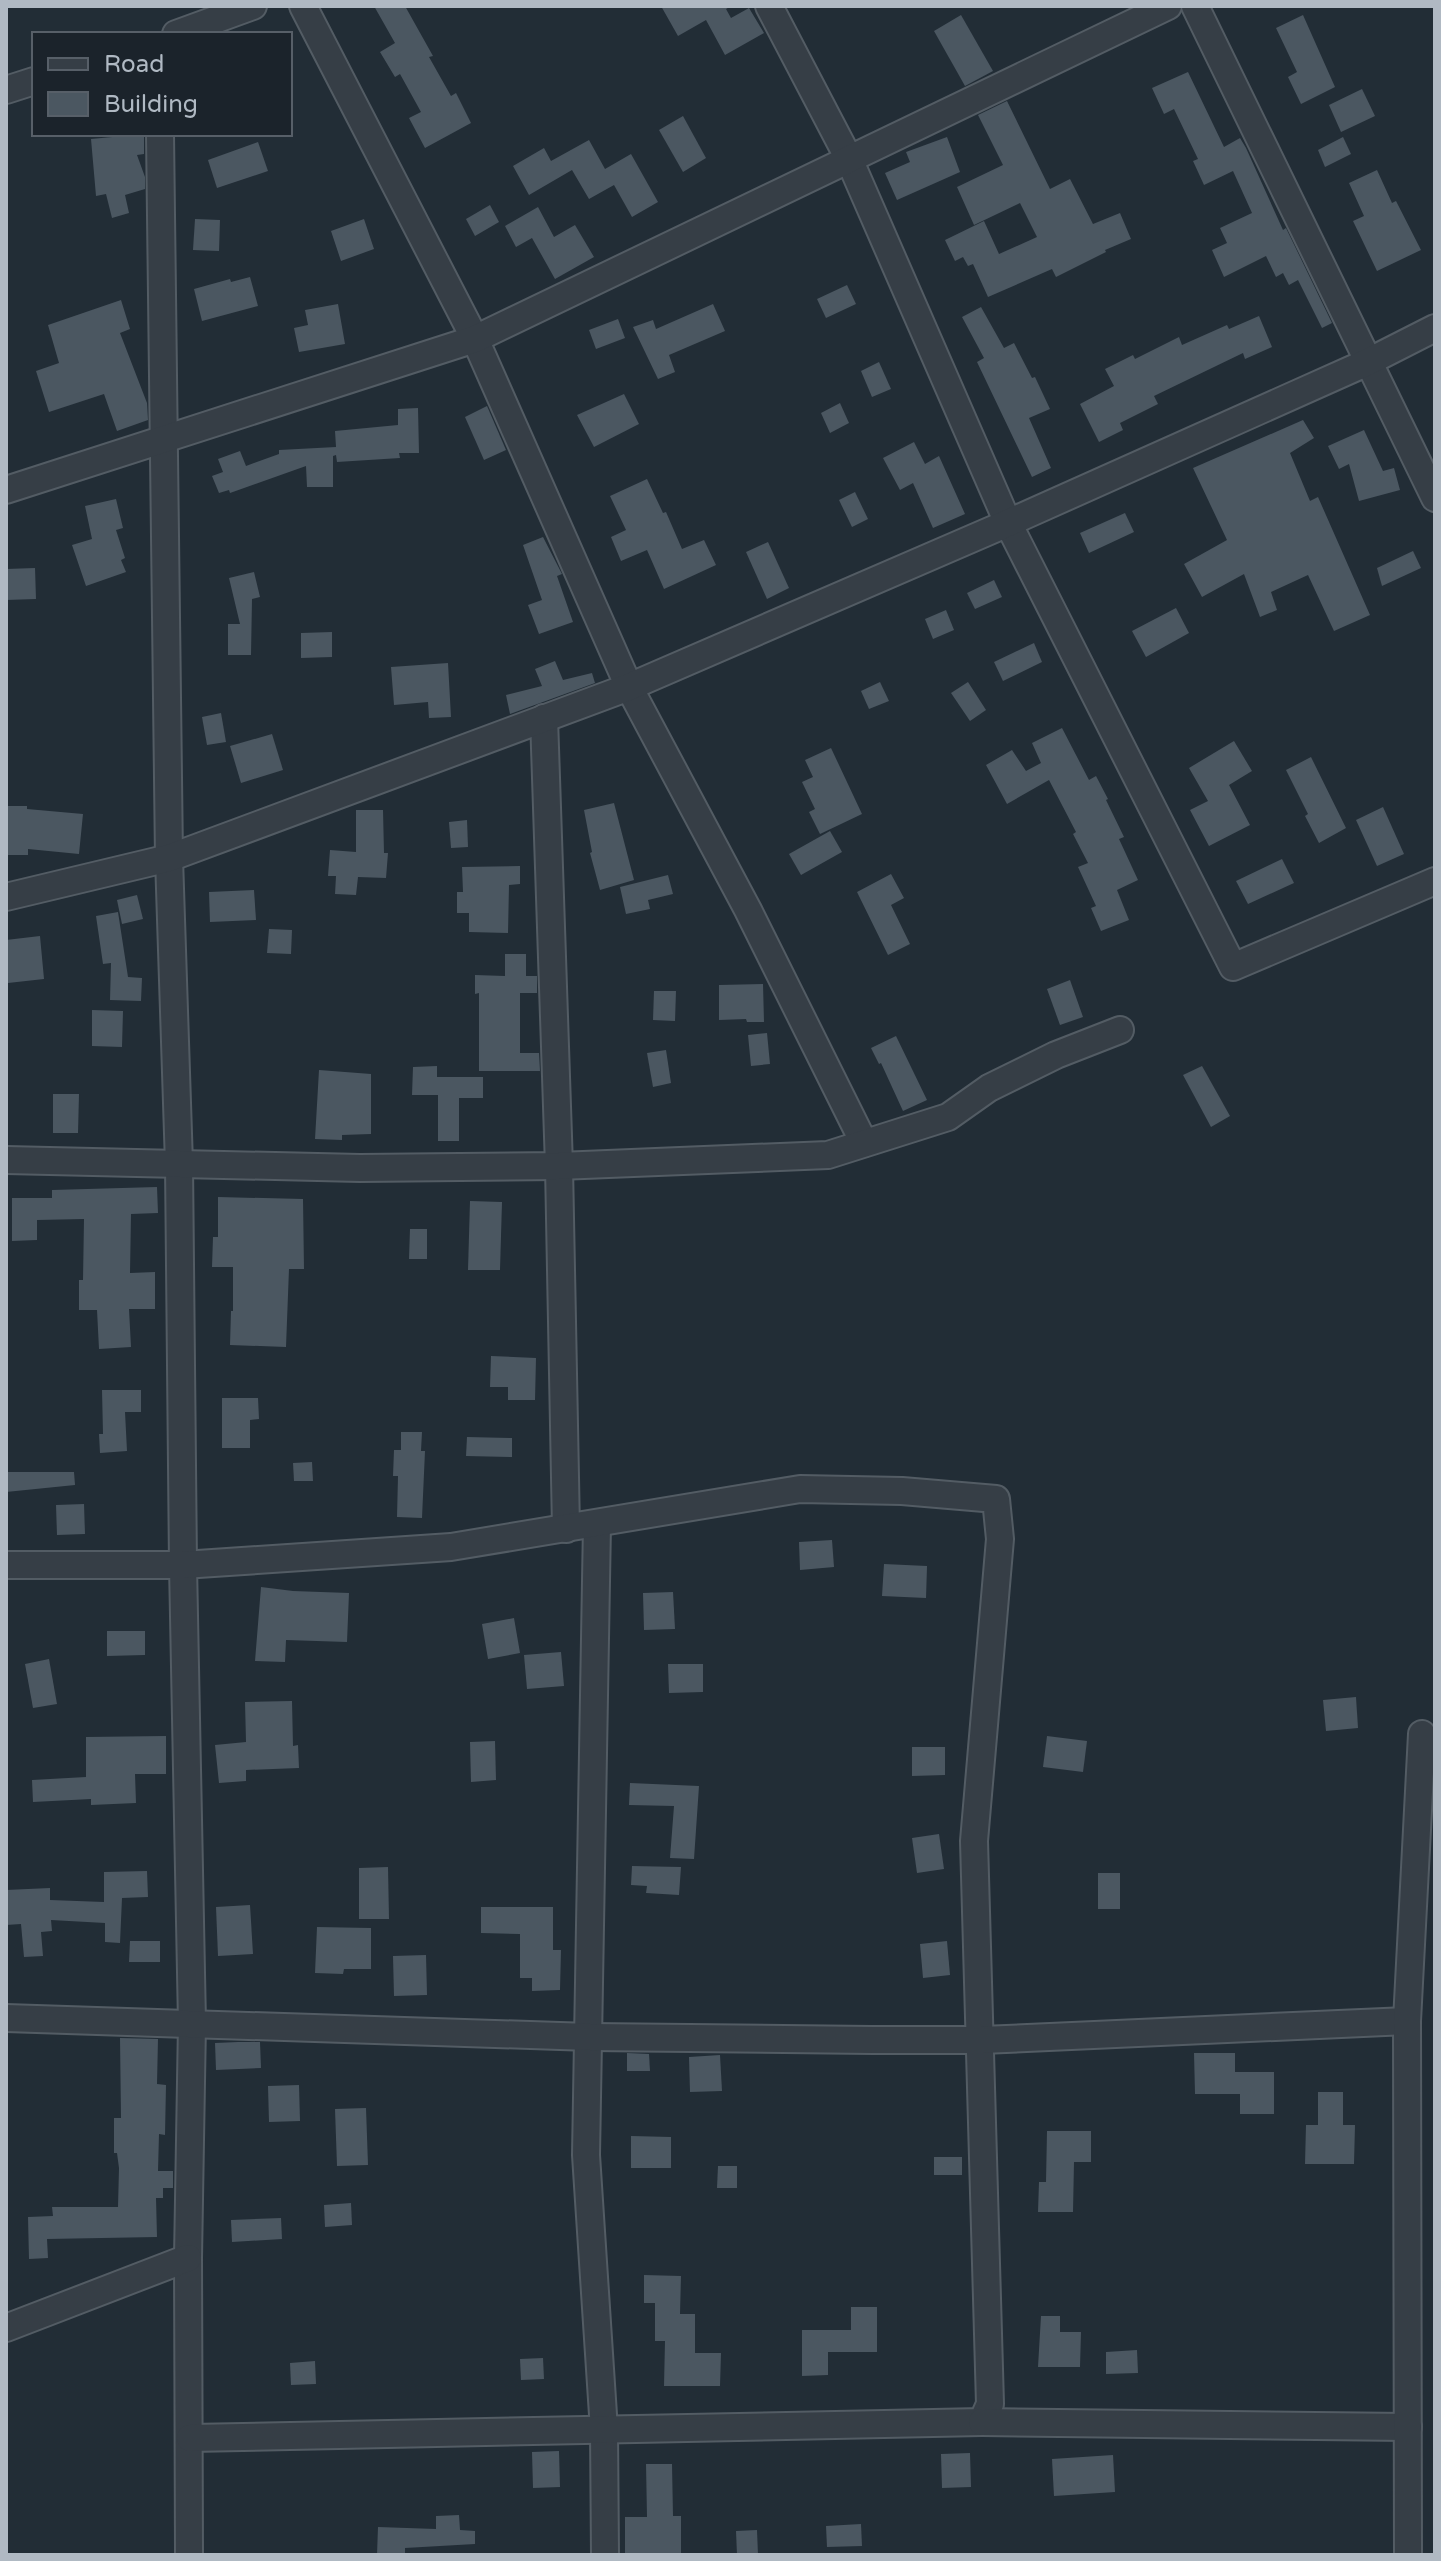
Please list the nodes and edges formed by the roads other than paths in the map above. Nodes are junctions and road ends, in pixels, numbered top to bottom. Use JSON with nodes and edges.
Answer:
{"nodes":[{"id":1,"x":253,"y":6,"type":"edge"},
{"id":2,"x":303,"y":6,"type":"edge"},
{"id":3,"x":769,"y":6,"type":"edge"},
{"id":4,"x":1168,"y":6,"type":"edge"},
{"id":5,"x":1195,"y":6,"type":"edge"},
{"id":6,"x":182,"y":32,"type":"edge"},
{"id":7,"x":32,"y":82,"type":"edge"},
{"id":8,"x":6,"y":90,"type":"edge"},
{"id":9,"x":160,"y":136,"type":"edge"},
{"id":10,"x":849,"y":159,"type":"junction"},
{"id":11,"x":1435,"y":328,"type":"edge"},
{"id":12,"x":475,"y":339,"type":"junction"},
{"id":13,"x":1368,"y":362,"type":"junction"},
{"id":14,"x":164,"y":439,"type":"junction"},
{"id":15,"x":6,"y":490,"type":"edge"},
{"id":16,"x":1435,"y":498,"type":"edge"},
{"id":17,"x":1008,"y":523,"type":"junction"},
{"id":18,"x":629,"y":687,"type":"junction"},
{"id":19,"x":544,"y":718,"type":"junction"},
{"id":20,"x":169,"y":858,"type":"junction"},
{"id":21,"x":1435,"y":881,"type":"edge"},
{"id":22,"x":6,"y":897,"type":"edge"},
{"id":23,"x":1120,"y":1030,"type":"dead end"},
{"id":24,"x":864,"y":1143,"type":"junction"},
{"id":25,"x":6,"y":1160,"type":"edge"},
{"id":26,"x":179,"y":1164,"type":"junction"},
{"id":27,"x":559,"y":1166,"type":"junction"},
{"id":28,"x":597,"y":1524,"type":"junction"},
{"id":29,"x":566,"y":1529,"type":"junction"},
{"id":30,"x":6,"y":1565,"type":"edge"},
{"id":31,"x":183,"y":1565,"type":"junction"},
{"id":32,"x":1422,"y":1734,"type":"dead end"},
{"id":33,"x":6,"y":2018,"type":"edge"},
{"id":34,"x":1407,"y":2021,"type":"junction"},
{"id":35,"x":192,"y":2023,"type":"junction"},
{"id":36,"x":590,"y":2037,"type":"junction"},
{"id":37,"x":982,"y":2040,"type":"junction"},
{"id":38,"x":188,"y":2258,"type":"junction"},
{"id":39,"x":6,"y":2328,"type":"edge"},
{"id":40,"x":982,"y":2422,"type":"junction"},
{"id":41,"x":1408,"y":2427,"type":"junction"},
{"id":42,"x":604,"y":2430,"type":"junction"},
{"id":43,"x":190,"y":2438,"type":"junction"},
{"id":44,"x":189,"y":2555,"type":"edge"},
{"id":45,"x":605,"y":2555,"type":"edge"},
{"id":46,"x":1408,"y":2555,"type":"edge"}],
"edges":[{"from":1,"to":6,"type":"street"},
{"from":2,"to":12,"type":"street"},
{"from":3,"to":10,"type":"street"},
{"from":4,"to":10,"type":"street"},
{"from":5,"to":13,"type":"street"},
{"from":7,"to":8,"type":"street"},
{"from":9,"to":14,"type":"street"},
{"from":10,"to":12,"type":"street"},
{"from":10,"to":17,"type":"street"},
{"from":11,"to":13,"type":"street"},
{"from":12,"to":14,"type":"street"},
{"from":12,"to":18,"type":"street"},
{"from":13,"to":16,"type":"street"},
{"from":13,"to":17,"type":"street"},
{"from":14,"to":15,"type":"street"},
{"from":14,"to":20,"type":"street"},
{"from":17,"to":18,"type":"street"},
{"from":17,"to":21,"type":"street"},
{"from":18,"to":19,"type":"street"},
{"from":18,"to":24,"type":"street"},
{"from":19,"to":20,"type":"street"},
{"from":19,"to":27,"type":"street"},
{"from":20,"to":22,"type":"street"},
{"from":20,"to":26,"type":"street"},
{"from":23,"to":24,"type":"street"},
{"from":24,"to":27,"type":"street"},
{"from":25,"to":26,"type":"street"},
{"from":26,"to":27,"type":"street"},
{"from":26,"to":31,"type":"street"},
{"from":27,"to":29,"type":"street"},
{"from":28,"to":29,"type":"street"},
{"from":28,"to":36,"type":"street"},
{"from":28,"to":37,"type":"street"},
{"from":29,"to":31,"type":"street"},
{"from":30,"to":31,"type":"street"},
{"from":31,"to":35,"type":"street"},
{"from":32,"to":34,"type":"street"},
{"from":33,"to":35,"type":"street"},
{"from":34,"to":37,"type":"street"},
{"from":34,"to":41,"type":"street"},
{"from":35,"to":36,"type":"street"},
{"from":35,"to":38,"type":"street"},
{"from":36,"to":37,"type":"street"},
{"from":36,"to":42,"type":"street"},
{"from":37,"to":40,"type":"street"},
{"from":38,"to":39,"type":"street"},
{"from":38,"to":43,"type":"street"},
{"from":40,"to":41,"type":"street"},
{"from":40,"to":42,"type":"street"},
{"from":41,"to":46,"type":"street"},
{"from":42,"to":43,"type":"street"},
{"from":42,"to":45,"type":"street"},
{"from":43,"to":44,"type":"street"}]}
